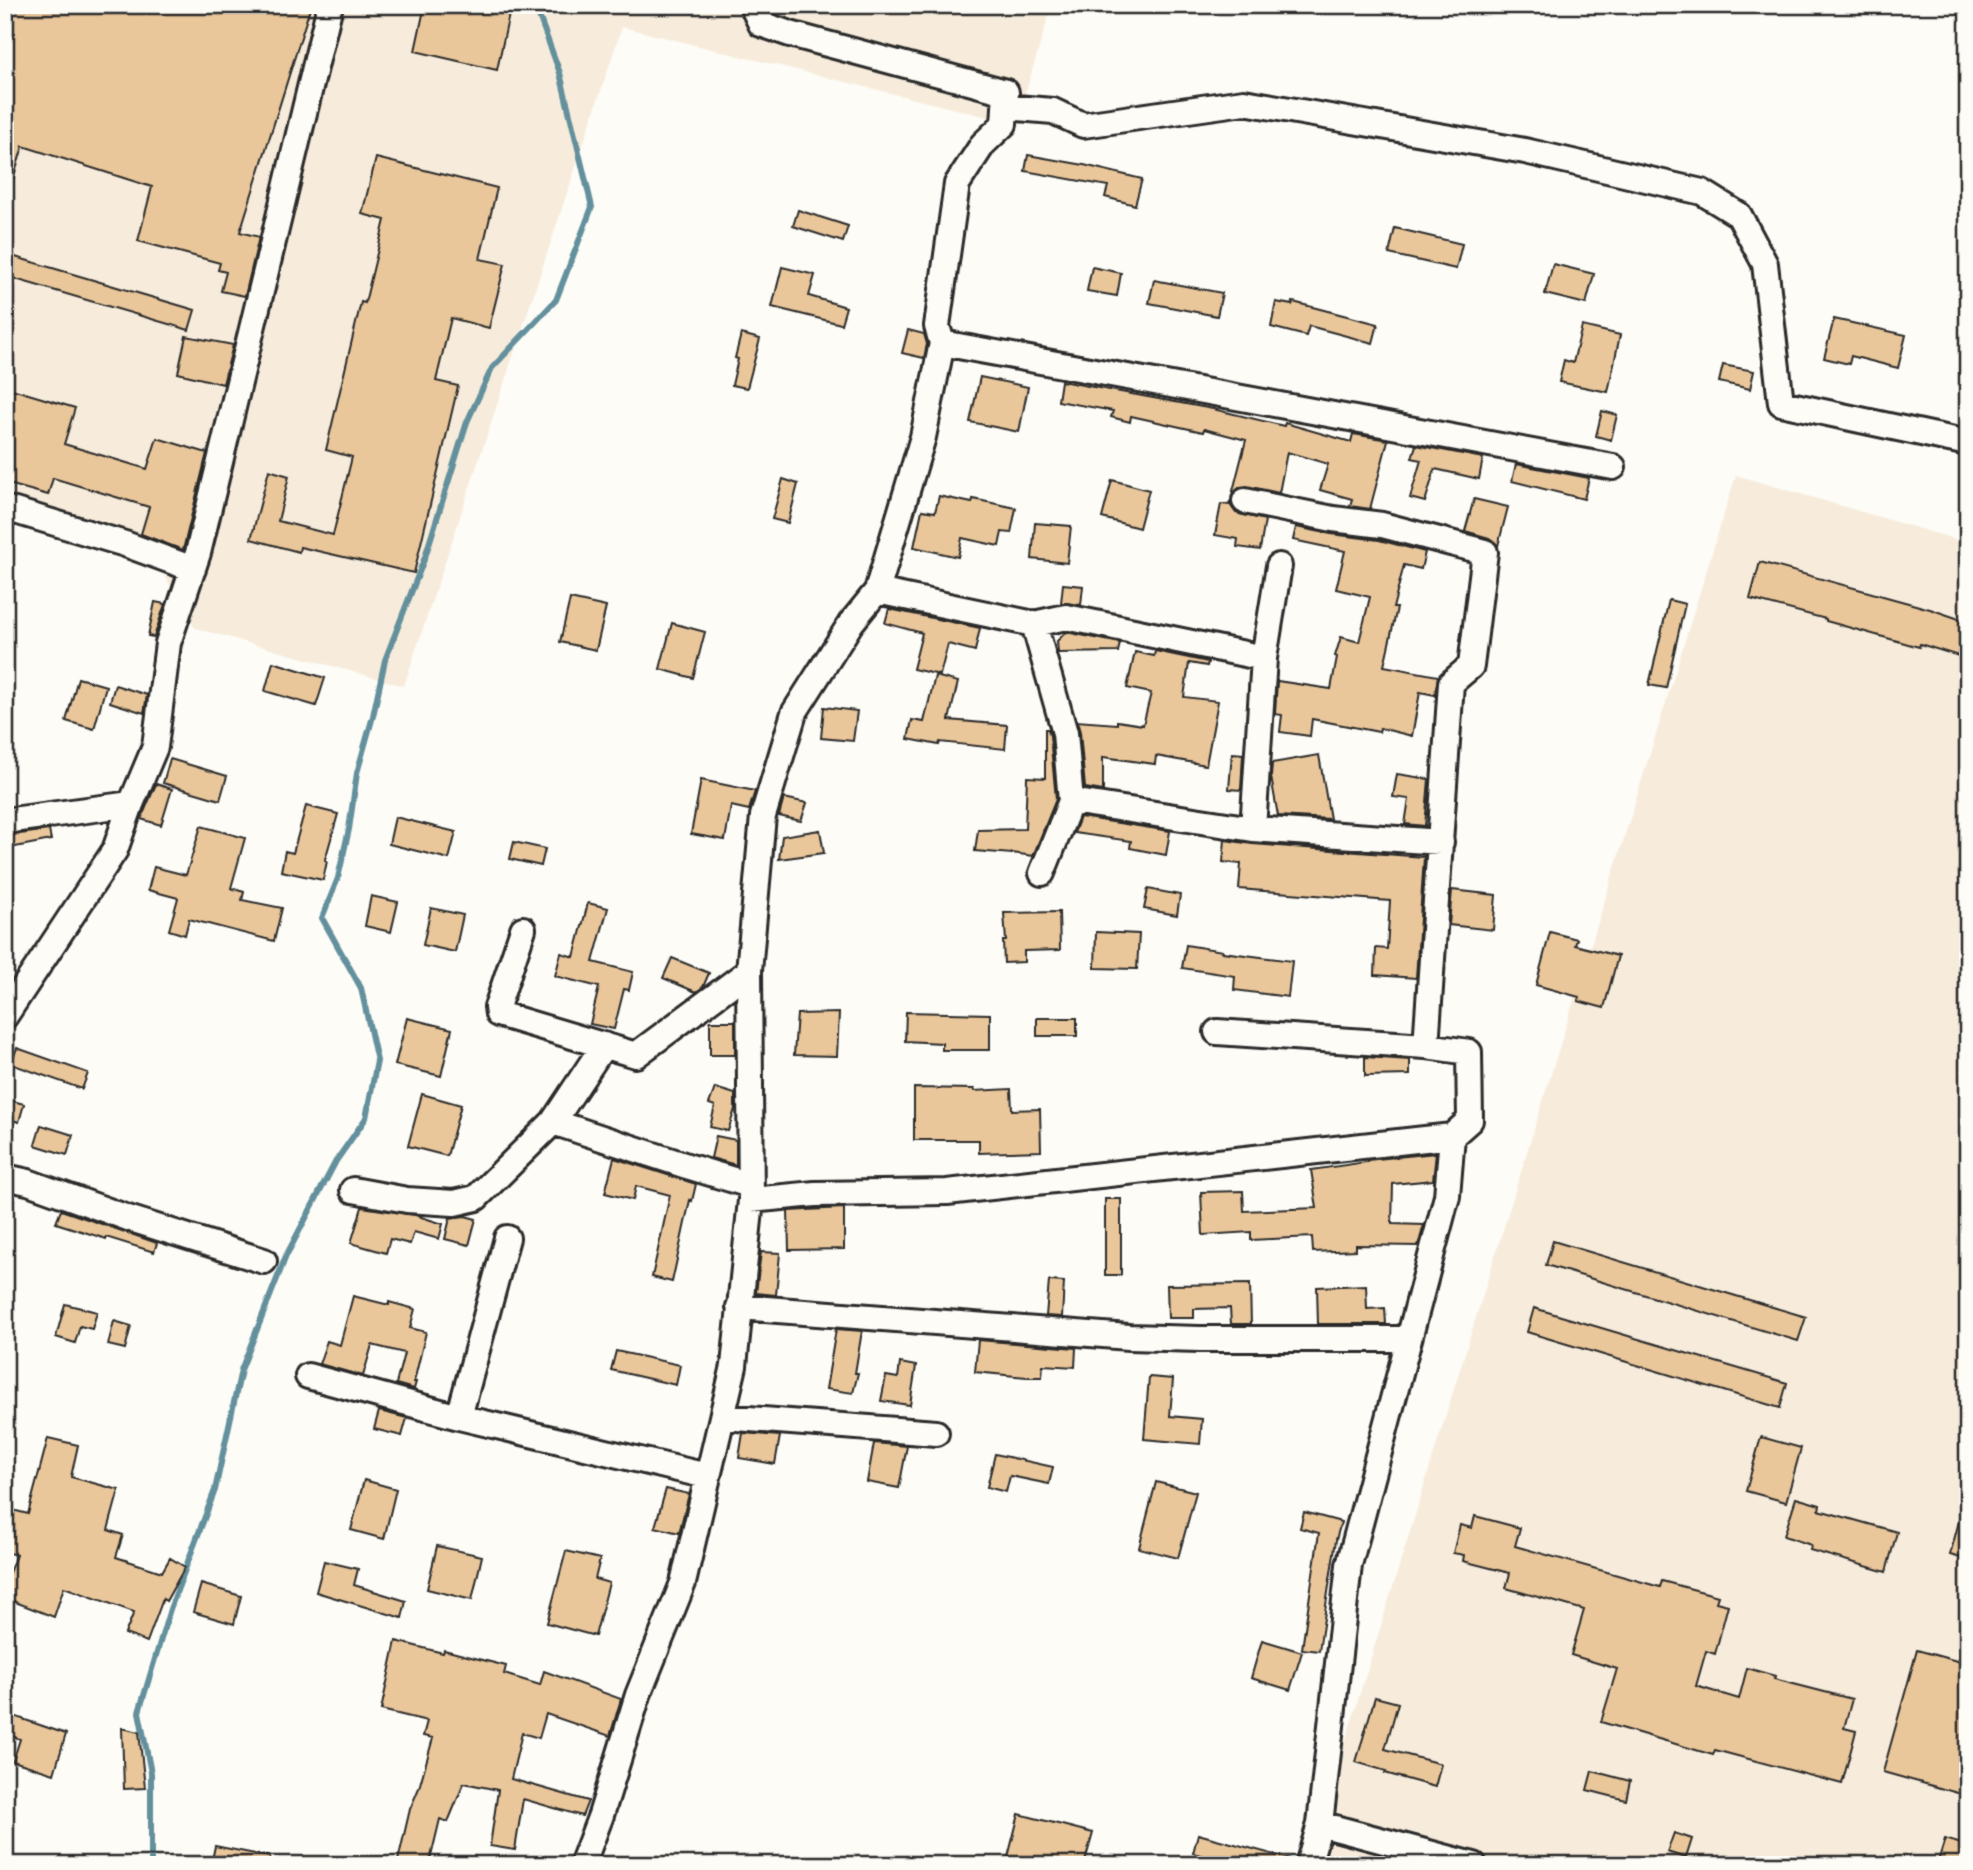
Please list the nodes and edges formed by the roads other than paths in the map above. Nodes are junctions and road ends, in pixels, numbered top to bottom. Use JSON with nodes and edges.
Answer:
{"nodes":[{"id":1,"x":330,"y":5,"type":"edge"},
{"id":2,"x":752,"y":5,"type":"edge"},
{"id":3,"x":1005,"y":107,"type":"junction"},
{"id":4,"x":942,"y":343,"type":"junction"},
{"id":5,"x":1968,"y":443,"type":"edge"},
{"id":6,"x":1613,"y":467,"type":"dead end"},
{"id":7,"x":1245,"y":500,"type":"dead end"},
{"id":8,"x":5,"y":508,"type":"edge"},
{"id":9,"x":1279,"y":566,"type":"dead end"},
{"id":10,"x":193,"y":569,"type":"junction"},
{"id":11,"x":877,"y":591,"type":"junction"},
{"id":12,"x":1034,"y":624,"type":"junction"},
{"id":13,"x":1264,"y":658,"type":"junction"},
{"id":14,"x":1071,"y":801,"type":"junction"},
{"id":15,"x":131,"y":804,"type":"junction"},
{"id":16,"x":5,"y":821,"type":"edge"},
{"id":17,"x":1253,"y":829,"type":"junction"},
{"id":18,"x":1441,"y":842,"type":"junction"},
{"id":19,"x":1042,"y":873,"type":"dead end"},
{"id":20,"x":523,"y":929,"type":"dead end"},
{"id":21,"x":749,"y":971,"type":"junction"},
{"id":22,"x":5,"y":1016,"type":"edge"},
{"id":23,"x":1217,"y":1032,"type":"dead end"},
{"id":24,"x":604,"y":1045,"type":"junction"},
{"id":25,"x":1426,"y":1046,"type":"junction"},
{"id":26,"x":553,"y":1122,"type":"junction"},
{"id":27,"x":1452,"y":1136,"type":"junction"},
{"id":28,"x":5,"y":1177,"type":"edge"},
{"id":29,"x":353,"y":1190,"type":"dead end"},
{"id":30,"x":750,"y":1193,"type":"junction"},
{"id":31,"x":507,"y":1238,"type":"dead end"},
{"id":32,"x":264,"y":1261,"type":"dead end"},
{"id":33,"x":739,"y":1307,"type":"junction"},
{"id":34,"x":1409,"y":1339,"type":"junction"},
{"id":35,"x":308,"y":1376,"type":"dead end"},
{"id":36,"x":459,"y":1417,"type":"junction"},
{"id":37,"x":723,"y":1418,"type":"junction"},
{"id":38,"x":936,"y":1433,"type":"dead end"},
{"id":39,"x":707,"y":1476,"type":"junction"},
{"id":40,"x":1320,"y":1824,"type":"junction"},
{"id":41,"x":582,"y":1865,"type":"edge"},
{"id":42,"x":1308,"y":1865,"type":"edge"},
{"id":43,"x":1474,"y":1865,"type":"edge"}],
"edges":[{"from":1,"to":10,"type":"street"},
{"from":2,"to":3,"type":"street"},
{"from":3,"to":4,"type":"street"},
{"from":3,"to":5,"type":"street"},
{"from":4,"to":6,"type":"street"},
{"from":4,"to":11,"type":"street"},
{"from":7,"to":18,"type":"street"},
{"from":8,"to":10,"type":"street"},
{"from":9,"to":13,"type":"street"},
{"from":10,"to":15,"type":"street"},
{"from":11,"to":12,"type":"street"},
{"from":11,"to":21,"type":"street"},
{"from":12,"to":13,"type":"street"},
{"from":12,"to":14,"type":"street"},
{"from":13,"to":17,"type":"street"},
{"from":14,"to":17,"type":"street"},
{"from":14,"to":19,"type":"street"},
{"from":15,"to":16,"type":"street"},
{"from":15,"to":22,"type":"street"},
{"from":17,"to":18,"type":"street"},
{"from":18,"to":25,"type":"street"},
{"from":20,"to":24,"type":"street"},
{"from":21,"to":24,"type":"street"},
{"from":21,"to":30,"type":"street"},
{"from":23,"to":25,"type":"street"},
{"from":24,"to":26,"type":"street"},
{"from":25,"to":27,"type":"street"},
{"from":26,"to":29,"type":"street"},
{"from":26,"to":30,"type":"street"},
{"from":27,"to":30,"type":"street"},
{"from":27,"to":34,"type":"street"},
{"from":28,"to":32,"type":"street"},
{"from":30,"to":33,"type":"street"},
{"from":31,"to":36,"type":"street"},
{"from":33,"to":34,"type":"street"},
{"from":33,"to":37,"type":"street"},
{"from":34,"to":40,"type":"street"},
{"from":35,"to":36,"type":"street"},
{"from":36,"to":39,"type":"street"},
{"from":37,"to":38,"type":"street"},
{"from":37,"to":39,"type":"street"},
{"from":39,"to":41,"type":"street"},
{"from":40,"to":42,"type":"street"},
{"from":40,"to":43,"type":"street"}]}
